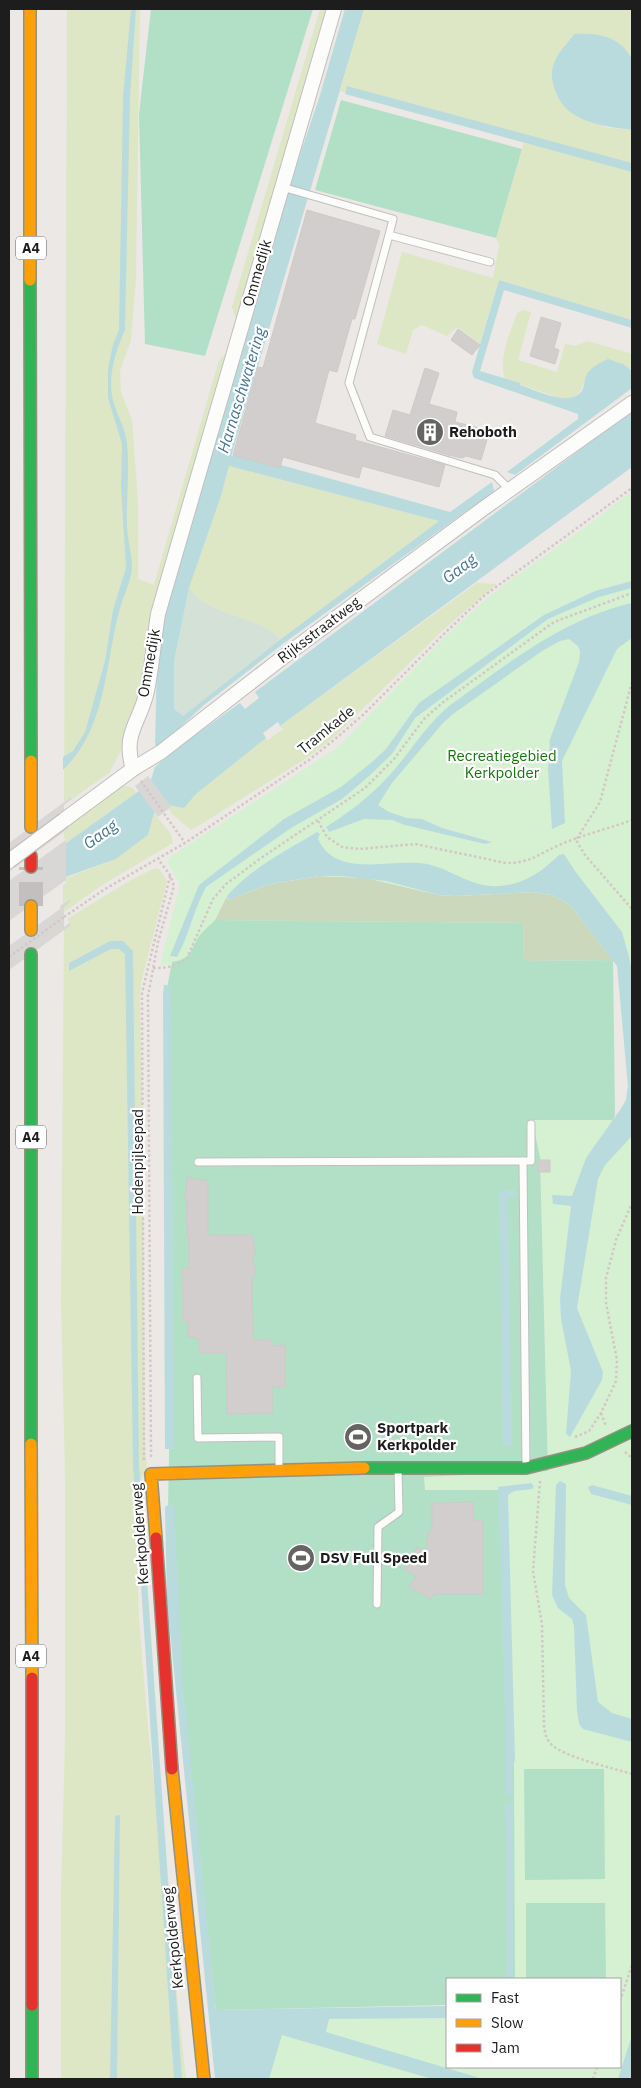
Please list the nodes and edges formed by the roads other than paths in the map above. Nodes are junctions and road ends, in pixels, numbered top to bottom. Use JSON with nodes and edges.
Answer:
{"nodes":[{"id":1,"x":31,"y":9,"type":"edge"},
{"id":2,"x":334,"y":9,"type":"edge"},
{"id":3,"x":285,"y":188,"type":"junction"},
{"id":4,"x":389,"y":235,"type":"junction"},
{"id":5,"x":490,"y":262,"type":"dead end"},
{"id":6,"x":632,"y":403,"type":"edge"},
{"id":7,"x":510,"y":490,"type":"junction"},
{"id":8,"x":133,"y":769,"type":"junction"},
{"id":9,"x":31,"y":827,"type":"dead end"},
{"id":10,"x":9,"y":860,"type":"edge"},
{"id":11,"x":31,"y":906,"type":"tunnel mouth"},
{"id":12,"x":31,"y":930,"type":"dead end"},
{"id":13,"x":31,"y":954,"type":"dead end"},
{"id":14,"x":531,"y":1124,"type":"dead end"},
{"id":15,"x":522,"y":1161,"type":"junction"},
{"id":16,"x":198,"y":1162,"type":"dead end"},
{"id":17,"x":197,"y":1378,"type":"dead end"},
{"id":18,"x":632,"y":1431,"type":"edge"},
{"id":19,"x":398,"y":1468,"type":"junction"},
{"id":20,"x":526,"y":1468,"type":"junction"},
{"id":21,"x":278,"y":1472,"type":"junction"},
{"id":22,"x":377,"y":1604,"type":"dead end"},
{"id":23,"x":32,"y":2079,"type":"edge"},
{"id":24,"x":204,"y":2079,"type":"edge"}],
"edges":[{"from":1,"to":9,"type":"main road","number":"A4"},
{"from":2,"to":3,"type":"street","name":"Ommedijk"},
{"from":3,"to":4,"type":"lane"},
{"from":3,"to":8,"type":"street","name":"Ommedijk"},
{"from":4,"to":5,"type":"lane"},
{"from":4,"to":7,"type":"lane"},
{"from":6,"to":7,"type":"street","name":"Rijksstraatweg"},
{"from":7,"to":8,"type":"street","name":"Rijksstraatweg"},
{"from":8,"to":10,"type":"street","name":"Rijksstraatweg","bridge":true},
{"from":11,"to":12,"type":"main road"},
{"from":13,"to":23,"type":"main road","number":"A4"},
{"from":14,"to":15,"type":"lane"},
{"from":15,"to":16,"type":"lane"},
{"from":15,"to":20,"type":"lane"},
{"from":17,"to":21,"type":"lane"},
{"from":18,"to":20,"type":"main road","name":"Kerkpolderweg"},
{"from":19,"to":20,"type":"main road","name":"Kerkpolderweg"},
{"from":19,"to":21,"type":"main road","name":"Kerkpolderweg"},
{"from":19,"to":22,"type":"lane"},
{"from":21,"to":24,"type":"main road","name":"Kerkpolderweg"}]}
